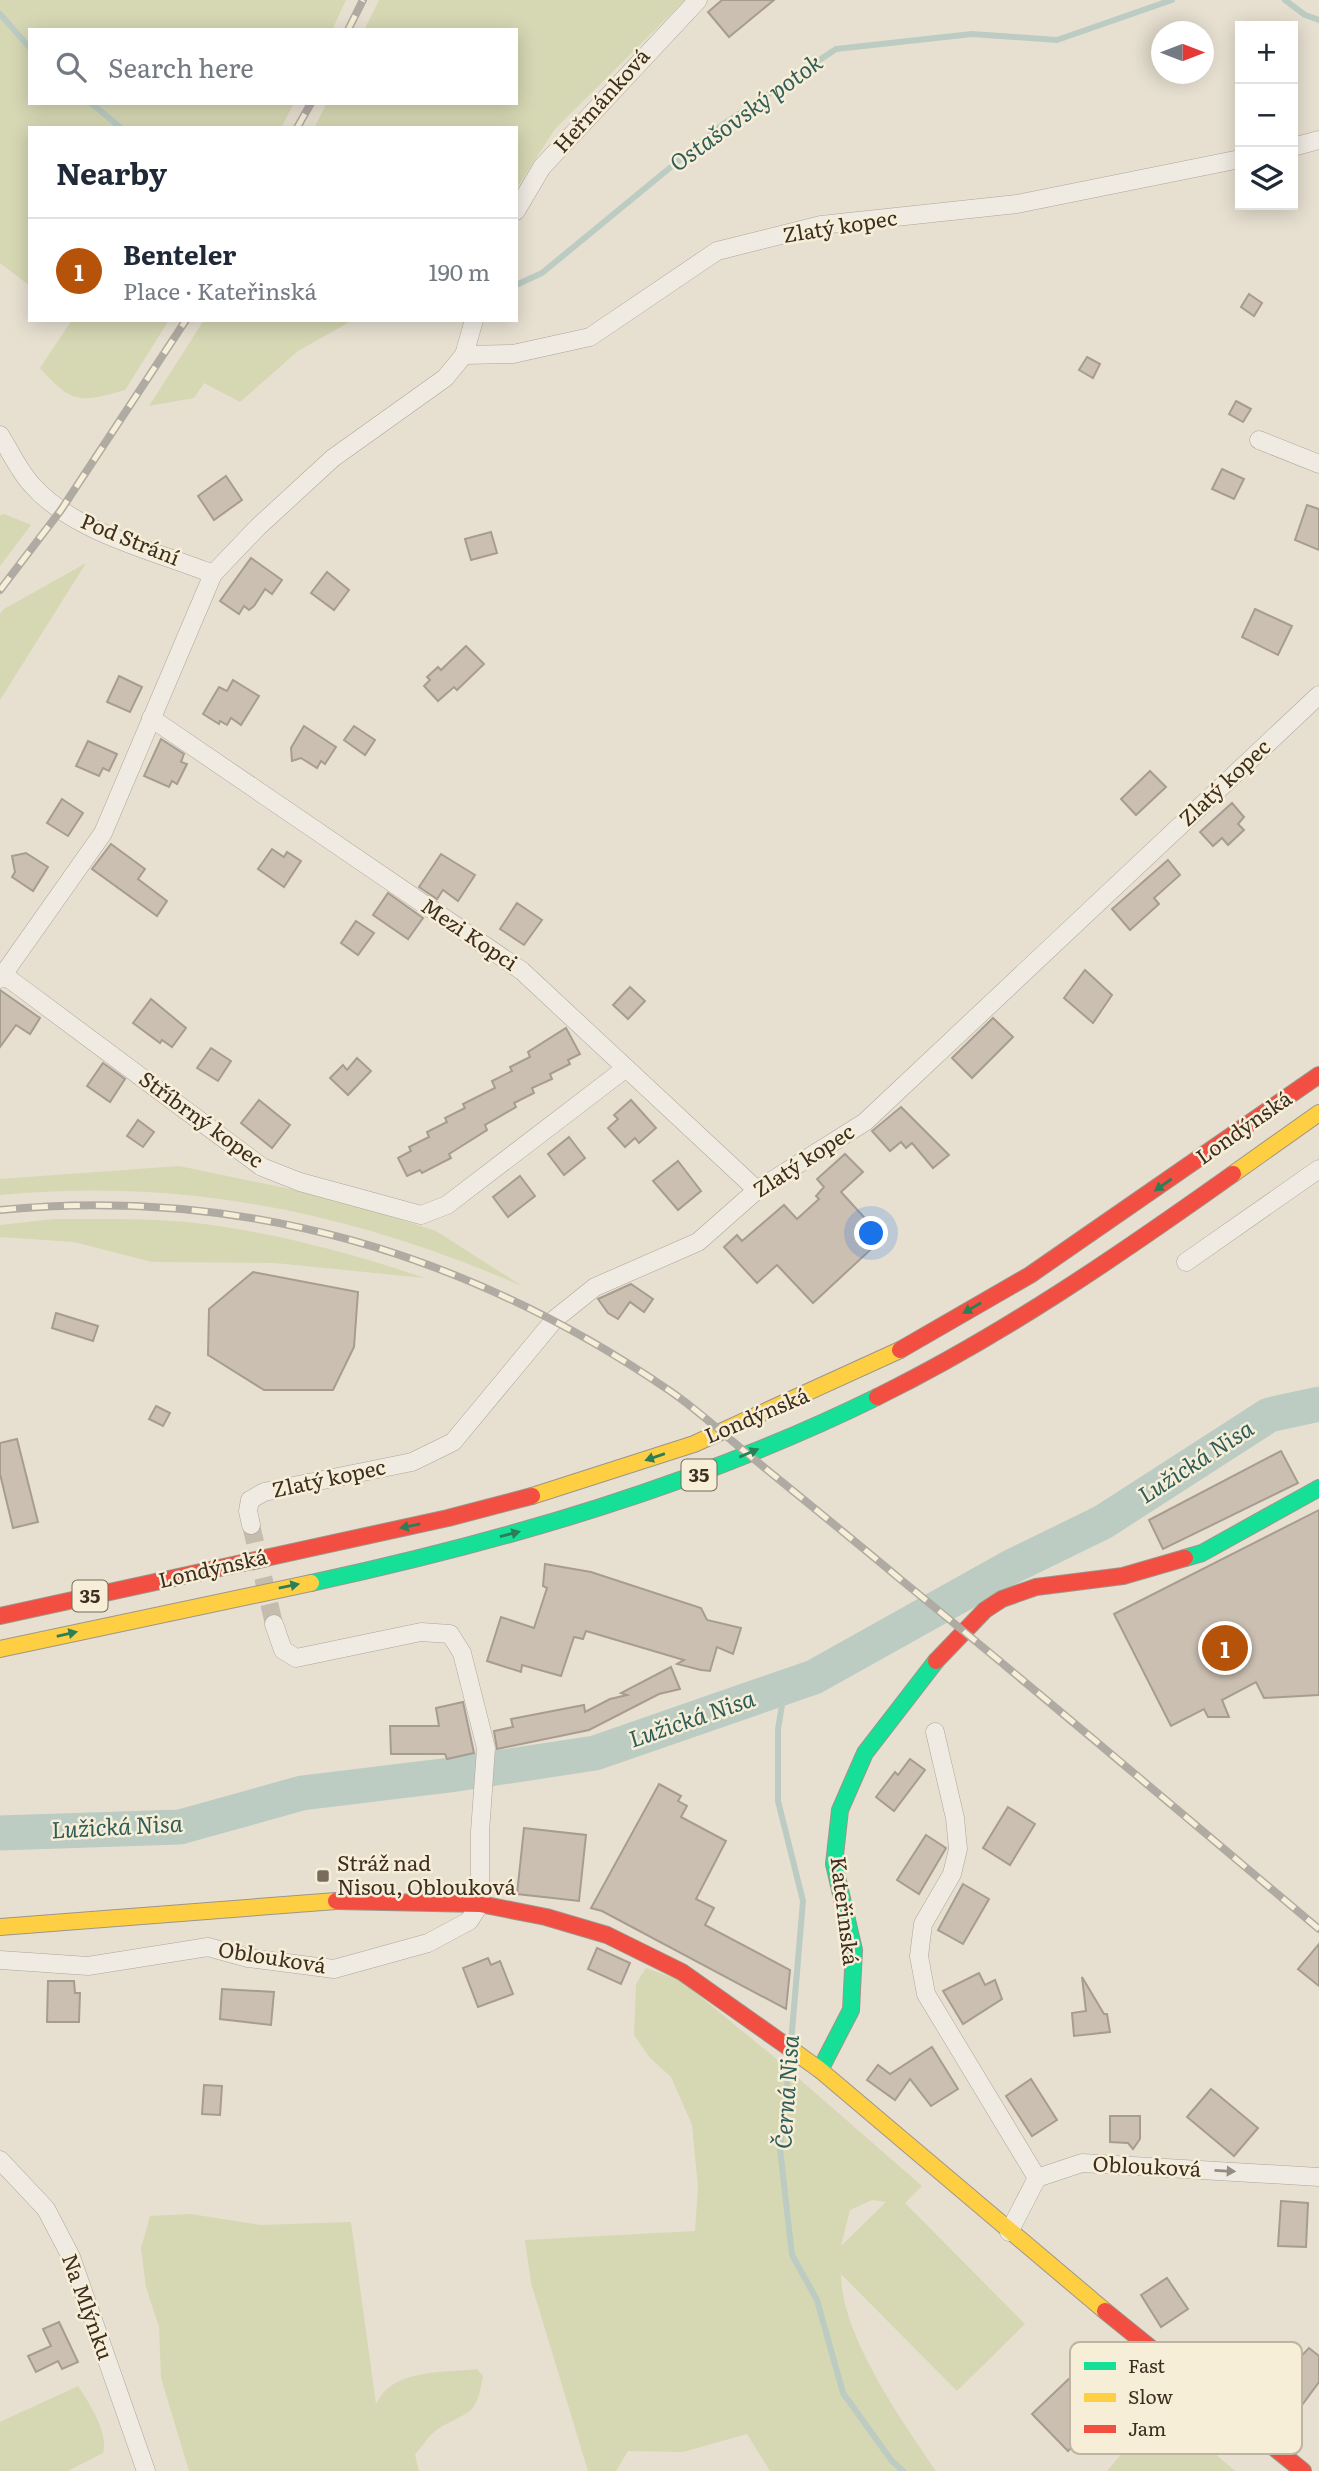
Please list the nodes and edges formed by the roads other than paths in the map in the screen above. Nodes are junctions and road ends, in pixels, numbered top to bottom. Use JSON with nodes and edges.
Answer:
{"nodes":[{"id":1,"x":698,"y":0,"type":"edge"},
{"id":2,"x":1319,"y":140,"type":"edge"},
{"id":3,"x":1298,"y":146,"type":"edge"},
{"id":4,"x":1235,"y":160,"type":"edge"},
{"id":5,"x":518,"y":208,"type":"edge"},
{"id":6,"x":473,"y":322,"type":"edge"},
{"id":7,"x":464,"y":355,"type":"junction"},
{"id":8,"x":0,"y":435,"type":"edge"},
{"id":9,"x":1259,"y":440,"type":"dead end"},
{"id":10,"x":1319,"y":464,"type":"edge"},
{"id":11,"x":213,"y":574,"type":"junction"},
{"id":12,"x":1319,"y":695,"type":"edge"},
{"id":13,"x":151,"y":718,"type":"junction"},
{"id":14,"x":2,"y":977,"type":"edge"},
{"id":15,"x":626,"y":1068,"type":"junction"},
{"id":16,"x":1319,"y":1075,"type":"edge"},
{"id":17,"x":1319,"y":1113,"type":"edge"},
{"id":18,"x":1319,"y":1168,"type":"edge"},
{"id":19,"x":757,"y":1190,"type":"junction"},
{"id":20,"x":1186,"y":1262,"type":"dead end"},
{"id":21,"x":1319,"y":1488,"type":"edge"},
{"id":22,"x":251,"y":1525,"type":"tunnel mouth"},
{"id":23,"x":0,"y":1616,"type":"edge"},
{"id":24,"x":274,"y":1624,"type":"tunnel mouth"},
{"id":25,"x":0,"y":1649,"type":"edge"},
{"id":26,"x":935,"y":1732,"type":"dead end"},
{"id":27,"x":480,"y":1904,"type":"junction"},
{"id":28,"x":0,"y":1927,"type":"edge"},
{"id":29,"x":0,"y":1960,"type":"edge"},
{"id":30,"x":820,"y":2070,"type":"junction"},
{"id":31,"x":0,"y":2161,"type":"edge"},
{"id":32,"x":1319,"y":2177,"type":"edge"},
{"id":33,"x":1038,"y":2178,"type":"junction"},
{"id":34,"x":1009,"y":2232,"type":"junction"},
{"id":35,"x":1144,"y":2342,"type":"edge"},
{"id":36,"x":1282,"y":2454,"type":"edge"},
{"id":37,"x":146,"y":2471,"type":"edge"},
{"id":38,"x":1303,"y":2471,"type":"edge"}],
"edges":[{"from":1,"to":5,"type":"street","name":"Heřmánková"},
{"from":2,"to":3,"type":"street"},
{"from":4,"to":7,"type":"street","name":"Zlatý kopec"},
{"from":6,"to":7,"type":"street"},
{"from":7,"to":11,"type":"street","name":"Stříbrný kopec"},
{"from":8,"to":11,"type":"street","name":"Pod Strání"},
{"from":9,"to":10,"type":"street"},
{"from":11,"to":13,"type":"street","name":"Stříbrný kopec"},
{"from":12,"to":19,"type":"street","name":"Zlatý kopec"},
{"from":13,"to":14,"type":"street","name":"Stříbrný kopec"},
{"from":13,"to":15,"type":"street","name":"Mezi Kopci"},
{"from":14,"to":15,"type":"street","name":"Stříbrný kopec"},
{"from":15,"to":19,"type":"street","name":"Mezi Kopci"},
{"from":16,"to":23,"type":"main road","name":"Londýnská","number":"35","one_way":true},
{"from":25,"to":17,"type":"main road","name":"Londýnská","number":"35","one_way":true},
{"from":18,"to":20,"type":"street"},
{"from":19,"to":22,"type":"street","name":"Zlatý kopec"},
{"from":21,"to":30,"type":"main road","name":"Kateřinská"},
{"from":24,"to":27,"type":"street"},
{"from":26,"to":33,"type":"street"},
{"from":27,"to":28,"type":"main road"},
{"from":27,"to":29,"type":"street","name":"Oblouková"},
{"from":27,"to":30,"type":"main road"},
{"from":30,"to":34,"type":"main road"},
{"from":31,"to":37,"type":"street","name":"Na Mlýnku"},
{"from":33,"to":32,"type":"street","name":"Oblouková","one_way":true},
{"from":33,"to":34,"type":"street"},
{"from":34,"to":35,"type":"main road"},
{"from":36,"to":38,"type":"main road"}]}
